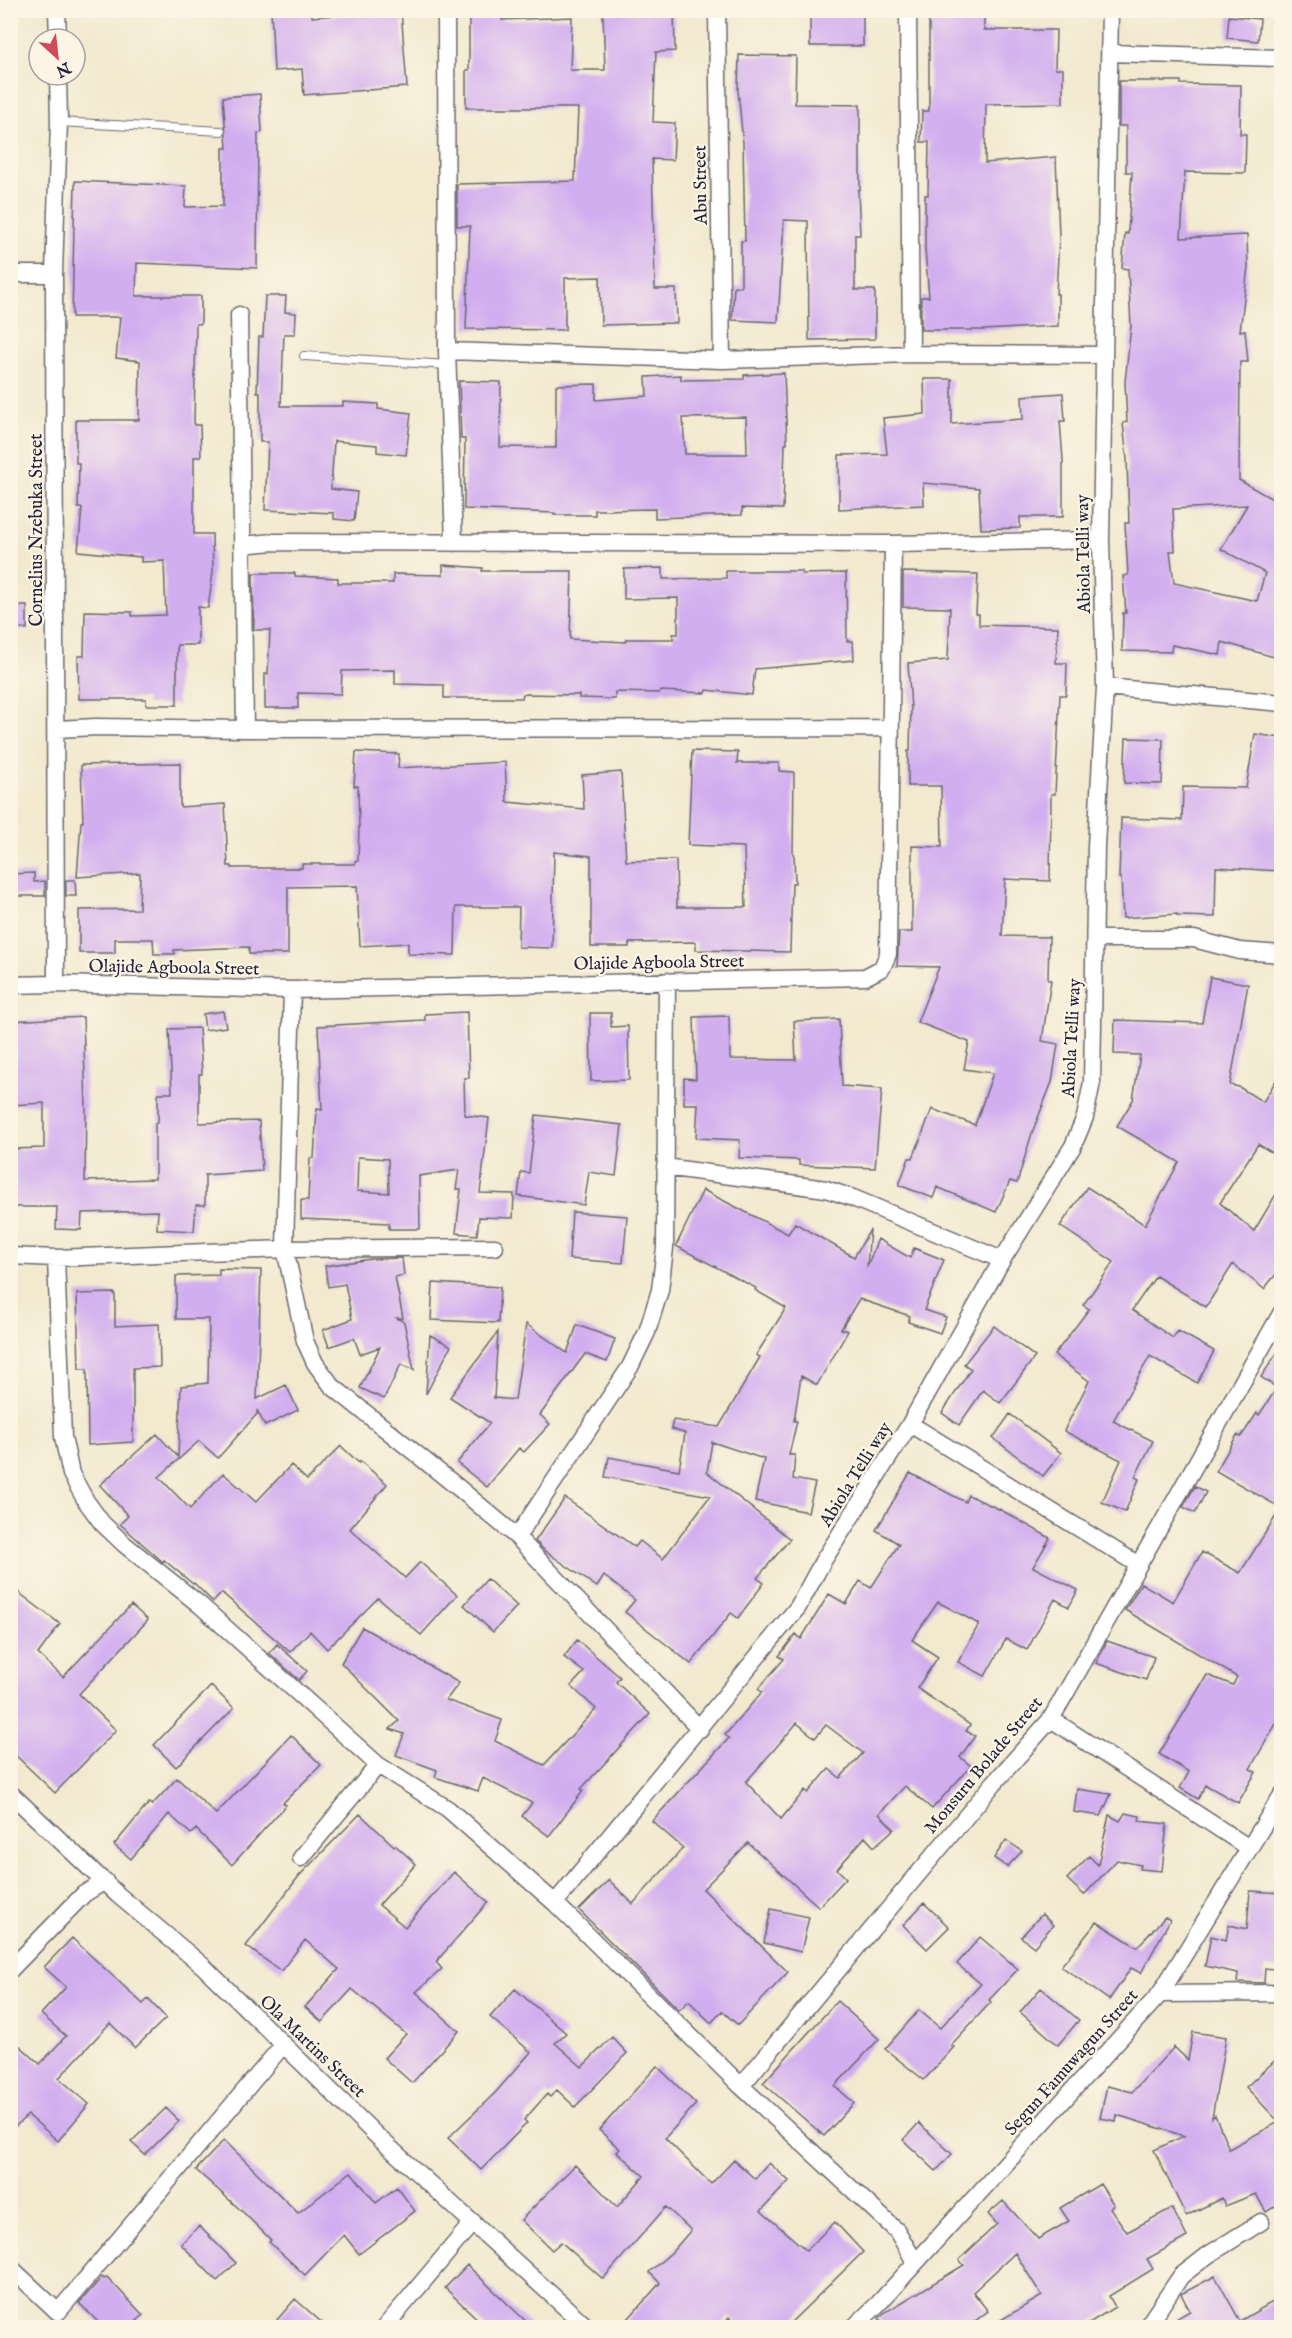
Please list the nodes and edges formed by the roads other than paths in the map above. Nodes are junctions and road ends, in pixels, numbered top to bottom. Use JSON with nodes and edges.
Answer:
{"nodes":[{"id":1,"x":57,"y":10,"type":"edge"},
{"id":2,"x":446,"y":10,"type":"edge"},
{"id":3,"x":717,"y":10,"type":"edge"},
{"id":4,"x":908,"y":10,"type":"edge"},
{"id":5,"x":1110,"y":10,"type":"edge"},
{"id":6,"x":58,"y":27,"type":"edge"},
{"id":7,"x":1110,"y":53,"type":"junction"},
{"id":8,"x":1281,"y":58,"type":"edge"},
{"id":9,"x":58,"y":87,"type":"edge"},
{"id":10,"x":59,"y":122,"type":"junction"},
{"id":11,"x":221,"y":131,"type":"dead end"},
{"id":12,"x":10,"y":274,"type":"edge"},
{"id":13,"x":54,"y":274,"type":"junction"},
{"id":14,"x":239,"y":315,"type":"dead end"},
{"id":15,"x":911,"y":354,"type":"junction"},
{"id":16,"x":1103,"y":355,"type":"junction"},
{"id":17,"x":304,"y":356,"type":"dead end"},
{"id":18,"x":448,"y":358,"type":"junction"},
{"id":19,"x":722,"y":360,"type":"junction"},
{"id":20,"x":1101,"y":540,"type":"junction"},
{"id":21,"x":454,"y":543,"type":"junction"},
{"id":22,"x":893,"y":544,"type":"junction"},
{"id":23,"x":242,"y":545,"type":"junction"},
{"id":24,"x":1105,"y":687,"type":"junction"},
{"id":25,"x":1281,"y":703,"type":"edge"},
{"id":26,"x":890,"y":728,"type":"junction"},
{"id":27,"x":56,"y":729,"type":"junction"},
{"id":28,"x":245,"y":729,"type":"junction"},
{"id":29,"x":1095,"y":939,"type":"junction"},
{"id":30,"x":1281,"y":954,"type":"edge"},
{"id":31,"x":667,"y":981,"type":"junction"},
{"id":32,"x":56,"y":984,"type":"junction"},
{"id":33,"x":10,"y":986,"type":"edge"},
{"id":34,"x":292,"y":990,"type":"junction"},
{"id":35,"x":665,"y":1167,"type":"junction"},
{"id":36,"x":495,"y":1247,"type":"dead end"},
{"id":37,"x":285,"y":1249,"type":"junction"},
{"id":38,"x":10,"y":1256,"type":"edge"},
{"id":39,"x":56,"y":1258,"type":"junction"},
{"id":40,"x":1002,"y":1260,"type":"junction"},
{"id":41,"x":1281,"y":1312,"type":"edge"},
{"id":42,"x":910,"y":1424,"type":"junction"},
{"id":43,"x":517,"y":1537,"type":"junction"},
{"id":44,"x":1137,"y":1564,"type":"junction"},
{"id":45,"x":1050,"y":1719,"type":"junction"},
{"id":46,"x":700,"y":1729,"type":"junction"},
{"id":47,"x":378,"y":1765,"type":"junction"},
{"id":48,"x":10,"y":1793,"type":"edge"},
{"id":49,"x":1281,"y":1795,"type":"edge"},
{"id":50,"x":1249,"y":1848,"type":"junction"},
{"id":51,"x":301,"y":1858,"type":"dead end"},
{"id":52,"x":105,"y":1881,"type":"junction"},
{"id":53,"x":555,"y":1903,"type":"junction"},
{"id":54,"x":10,"y":1970,"type":"edge"},
{"id":55,"x":1281,"y":1993,"type":"edge"},
{"id":56,"x":1160,"y":1994,"type":"junction"},
{"id":57,"x":284,"y":2045,"type":"junction"},
{"id":58,"x":741,"y":2086,"type":"junction"},
{"id":59,"x":473,"y":2222,"type":"junction"},
{"id":60,"x":1261,"y":2222,"type":"dead end"},
{"id":61,"x":915,"y":2262,"type":"junction"},
{"id":62,"x":10,"y":2267,"type":"edge"},
{"id":63,"x":384,"y":2328,"type":"edge"},
{"id":64,"x":588,"y":2328,"type":"edge"},
{"id":65,"x":853,"y":2328,"type":"edge"},
{"id":66,"x":1146,"y":2328,"type":"edge"}],
"edges":[{"from":1,"to":6,"type":"street"},
{"from":2,"to":18,"type":"street"},
{"from":3,"to":19,"type":"street","name":"Abu Street"},
{"from":4,"to":15,"type":"street"},
{"from":5,"to":7,"type":"street","name":"Abiola Telli way"},
{"from":7,"to":8,"type":"street"},
{"from":7,"to":16,"type":"street","name":"Abiola Telli way"},
{"from":9,"to":10,"type":"street","name":"Cornelius Nzebuka Street"},
{"from":10,"to":11,"type":"lane"},
{"from":10,"to":13,"type":"street","name":"Cornelius Nzebuka Street"},
{"from":12,"to":13,"type":"street"},
{"from":13,"to":27,"type":"street","name":"Cornelius Nzebuka Street"},
{"from":14,"to":23,"type":"street"},
{"from":15,"to":16,"type":"street"},
{"from":15,"to":19,"type":"street"},
{"from":16,"to":20,"type":"street","name":"Abiola Telli way"},
{"from":17,"to":18,"type":"lane"},
{"from":18,"to":19,"type":"street"},
{"from":18,"to":21,"type":"street"},
{"from":20,"to":22,"type":"street"},
{"from":20,"to":24,"type":"street","name":"Abiola Telli way"},
{"from":21,"to":22,"type":"street"},
{"from":21,"to":23,"type":"street"},
{"from":22,"to":26,"type":"street","name":"Olajide Agboola Street"},
{"from":23,"to":28,"type":"street"},
{"from":24,"to":25,"type":"street"},
{"from":24,"to":29,"type":"street","name":"Abiola Telli way"},
{"from":26,"to":28,"type":"street"},
{"from":26,"to":31,"type":"street","name":"Olajide Agboola Street"},
{"from":27,"to":28,"type":"street"},
{"from":27,"to":32,"type":"street","name":"Cornelius Nzebuka Street"},
{"from":29,"to":30,"type":"street"},
{"from":29,"to":40,"type":"street","name":"Abiola Telli way"},
{"from":31,"to":34,"type":"street","name":"Olajide Agboola Street"},
{"from":31,"to":35,"type":"street"},
{"from":32,"to":33,"type":"street","name":"Olajide Agboola Street"},
{"from":32,"to":34,"type":"street","name":"Olajide Agboola Street"},
{"from":34,"to":37,"type":"street"},
{"from":35,"to":40,"type":"street"},
{"from":35,"to":43,"type":"street"},
{"from":36,"to":37,"type":"street"},
{"from":37,"to":39,"type":"street"},
{"from":37,"to":43,"type":"street"},
{"from":38,"to":39,"type":"street"},
{"from":39,"to":47,"type":"street"},
{"from":40,"to":42,"type":"street","name":"Abiola Telli way"},
{"from":41,"to":44,"type":"street","name":"Monsuru Bolade Street"},
{"from":42,"to":44,"type":"street"},
{"from":42,"to":46,"type":"street","name":"Abiola Telli way"},
{"from":43,"to":46,"type":"street"},
{"from":44,"to":45,"type":"street","name":"Monsuru Bolade Street"},
{"from":45,"to":50,"type":"street"},
{"from":45,"to":58,"type":"street","name":"Monsuru Bolade Street"},
{"from":46,"to":53,"type":"street","name":"Abiola Telli way"},
{"from":47,"to":51,"type":"street"},
{"from":47,"to":53,"type":"street"},
{"from":48,"to":52,"type":"street","name":"Ola Martins Street"},
{"from":49,"to":50,"type":"street","name":"Segun Famuwagun Street"},
{"from":50,"to":56,"type":"street","name":"Segun Famuwagun Street"},
{"from":52,"to":54,"type":"street"},
{"from":52,"to":57,"type":"street","name":"Ola Martins Street"},
{"from":53,"to":58,"type":"street"},
{"from":55,"to":56,"type":"street"},
{"from":56,"to":61,"type":"street","name":"Segun Famuwagun Street"},
{"from":57,"to":59,"type":"street","name":"Ola Martins Street"},
{"from":57,"to":62,"type":"street"},
{"from":58,"to":61,"type":"street"},
{"from":59,"to":63,"type":"street"},
{"from":59,"to":64,"type":"street","name":"Ola Martins Street"},
{"from":60,"to":66,"type":"street"},
{"from":61,"to":65,"type":"street","name":"Segun Famuwagun Street"}]}
